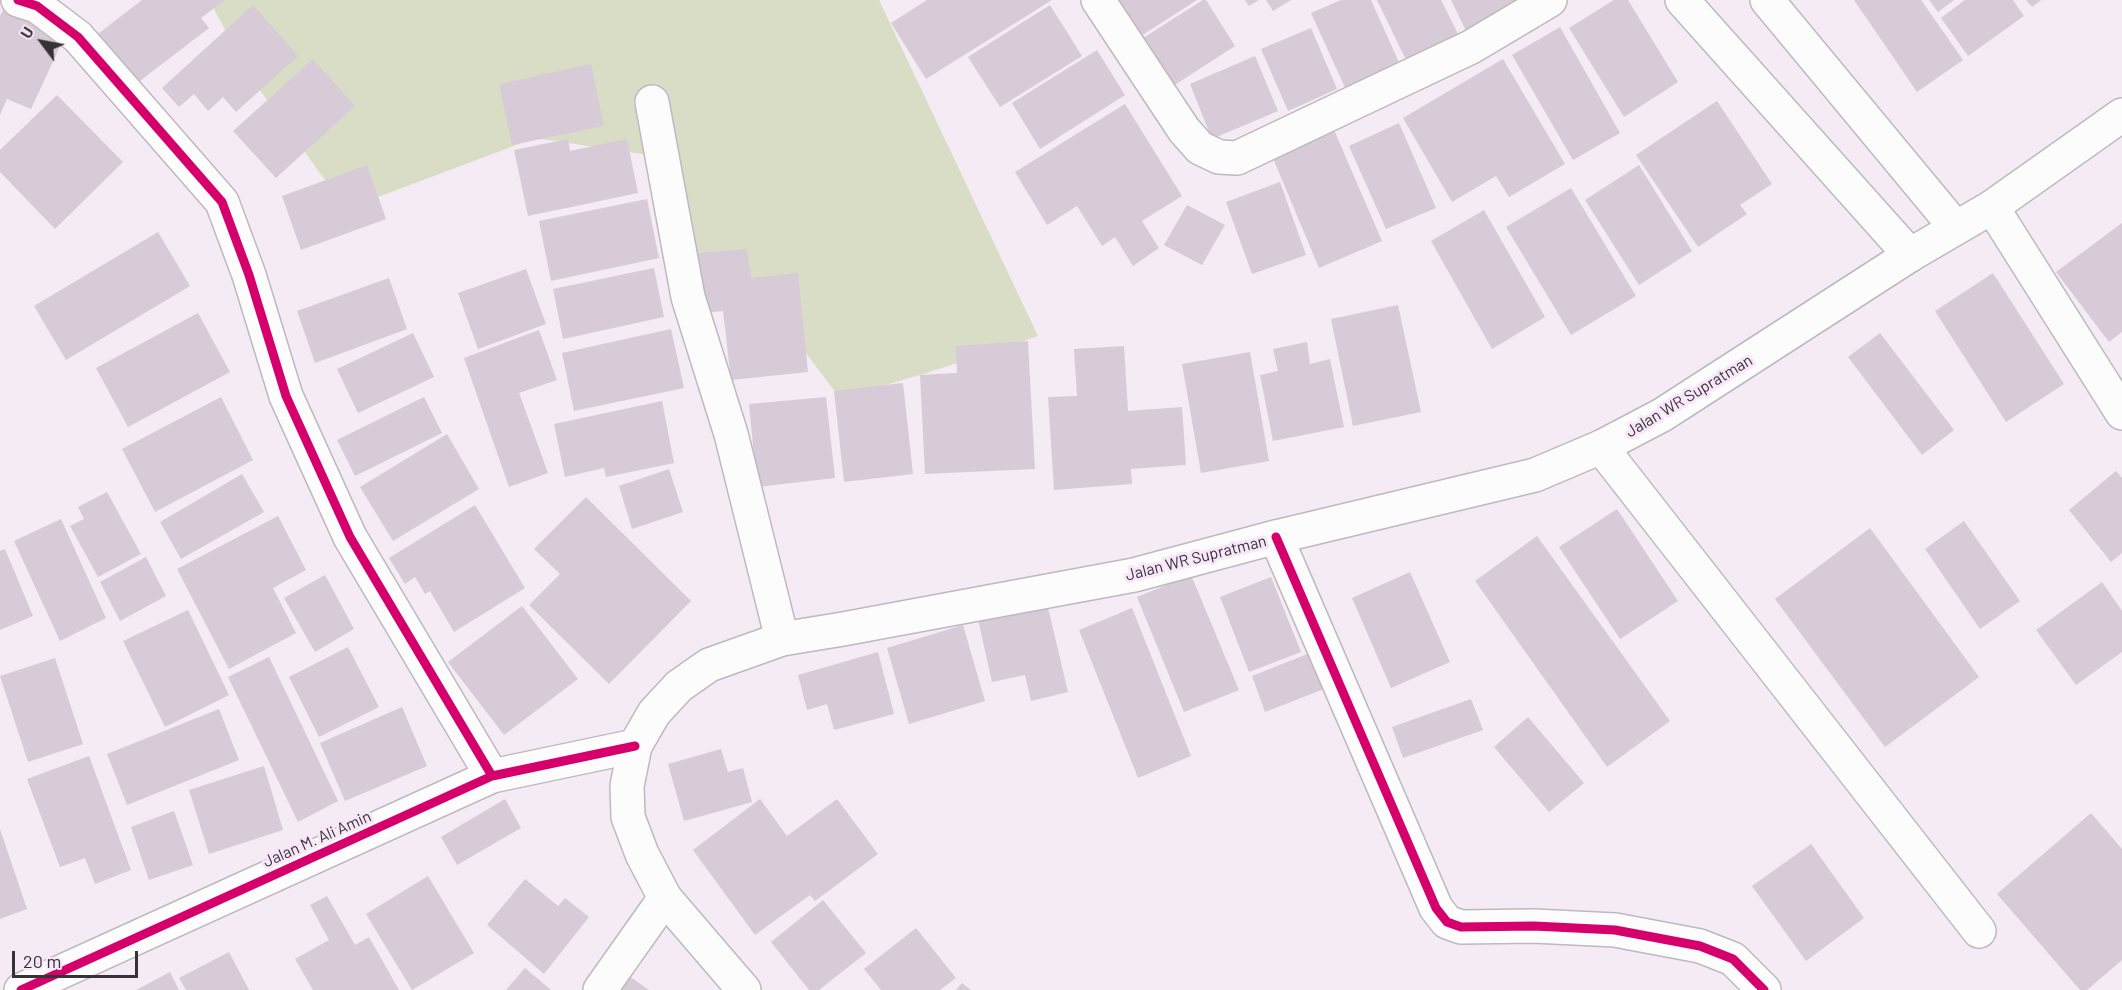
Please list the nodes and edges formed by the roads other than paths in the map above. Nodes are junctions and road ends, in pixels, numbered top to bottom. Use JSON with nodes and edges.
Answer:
{"nodes":[{"id":1,"x":1098,"y":0,"type":"edge"},
{"id":2,"x":1550,"y":0,"type":"edge"},
{"id":3,"x":1682,"y":0,"type":"edge"},
{"id":4,"x":1767,"y":0,"type":"edge"},
{"id":5,"x":31,"y":2,"type":"edge"},
{"id":6,"x":652,"y":102,"type":"dead end"},
{"id":7,"x":2122,"y":115,"type":"edge"},
{"id":8,"x":1992,"y":207,"type":"junction"},
{"id":9,"x":1956,"y":228,"type":"junction"},
{"id":10,"x":1910,"y":255,"type":"junction"},
{"id":11,"x":2122,"y":413,"type":"edge"},
{"id":12,"x":1602,"y":447,"type":"junction"},
{"id":13,"x":1276,"y":537,"type":"junction"},
{"id":14,"x":782,"y":639,"type":"junction"},
{"id":15,"x":635,"y":746,"type":"junction"},
{"id":16,"x":492,"y":776,"type":"junction"},
{"id":17,"x":664,"y":898,"type":"junction"},
{"id":18,"x":1979,"y":931,"type":"dead end"},
{"id":19,"x":21,"y":990,"type":"edge"},
{"id":20,"x":600,"y":990,"type":"edge"},
{"id":21,"x":744,"y":990,"type":"edge"},
{"id":22,"x":1764,"y":990,"type":"edge"}],
"edges":[{"from":1,"to":2,"type":"main road"},
{"from":3,"to":10,"type":"main road"},
{"from":4,"to":9,"type":"main road"},
{"from":5,"to":16,"type":"main road"},
{"from":6,"to":14,"type":"main road"},
{"from":7,"to":8,"type":"main road","name":"Jalan WR Supratman"},
{"from":8,"to":9,"type":"main road","name":"Jalan WR Supratman"},
{"from":8,"to":11,"type":"main road"},
{"from":9,"to":10,"type":"main road","name":"Jalan WR Supratman"},
{"from":10,"to":12,"type":"main road","name":"Jalan WR Supratman"},
{"from":12,"to":13,"type":"main road","name":"Jalan WR Supratman"},
{"from":12,"to":18,"type":"main road"},
{"from":13,"to":14,"type":"main road","name":"Jalan WR Supratman"},
{"from":13,"to":22,"type":"main road"},
{"from":14,"to":15,"type":"main road","name":"Jalan WR Supratman"},
{"from":15,"to":16,"type":"main road","name":"Jalan M. Ali Amin"},
{"from":15,"to":17,"type":"main road","name":"Jalan WR Supratman"},
{"from":16,"to":19,"type":"main road","name":"Jalan M. Ali Amin"},
{"from":17,"to":20,"type":"main road"},
{"from":17,"to":21,"type":"main road","name":"Jalan WR Supratman"}]}
